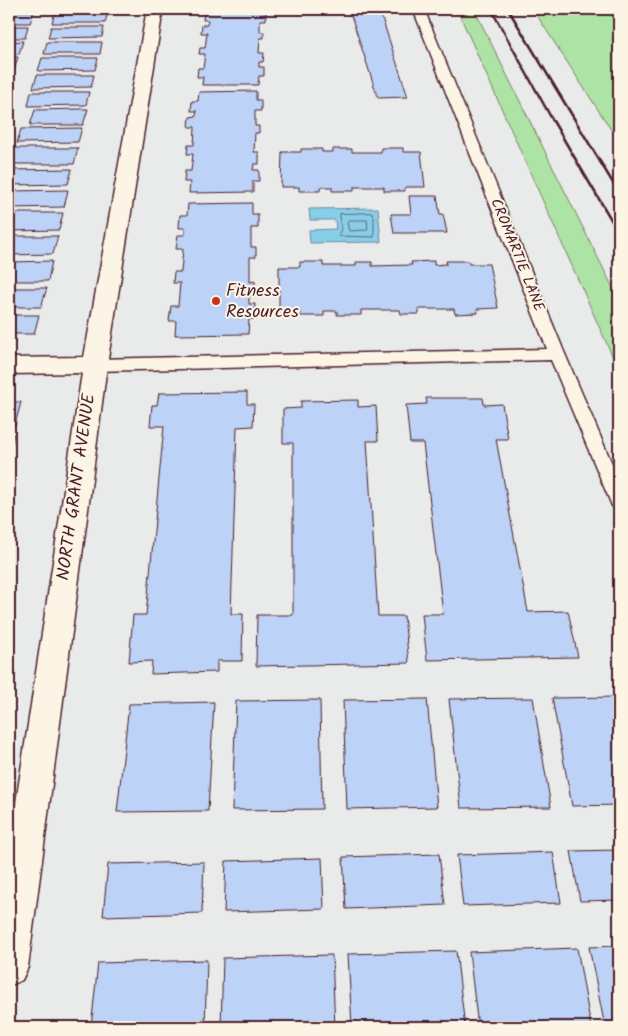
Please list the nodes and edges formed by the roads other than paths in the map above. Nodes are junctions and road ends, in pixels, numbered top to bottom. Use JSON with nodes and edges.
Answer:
{"nodes":[{"id":1,"x":155,"y":9,"type":"edge"},
{"id":2,"x":418,"y":9,"type":"edge"},
{"id":3,"x":557,"y":354,"type":"junction"},
{"id":4,"x":95,"y":364,"type":"junction"},
{"id":5,"x":9,"y":366,"type":"edge"},
{"id":6,"x":619,"y":501,"type":"edge"},
{"id":7,"x":9,"y":967,"type":"edge"}],
"edges":[{"from":1,"to":4,"type":"street","name":"NORTH GRANT AVENUE"},
{"from":2,"to":3,"type":"lane","name":"CROMARTIE LANE"},
{"from":3,"to":4,"type":"lane"},
{"from":3,"to":6,"type":"lane","name":"CROMARTIE LANE"},
{"from":4,"to":5,"type":"street"},
{"from":4,"to":7,"type":"street","name":"NORTH GRANT AVENUE"}]}
